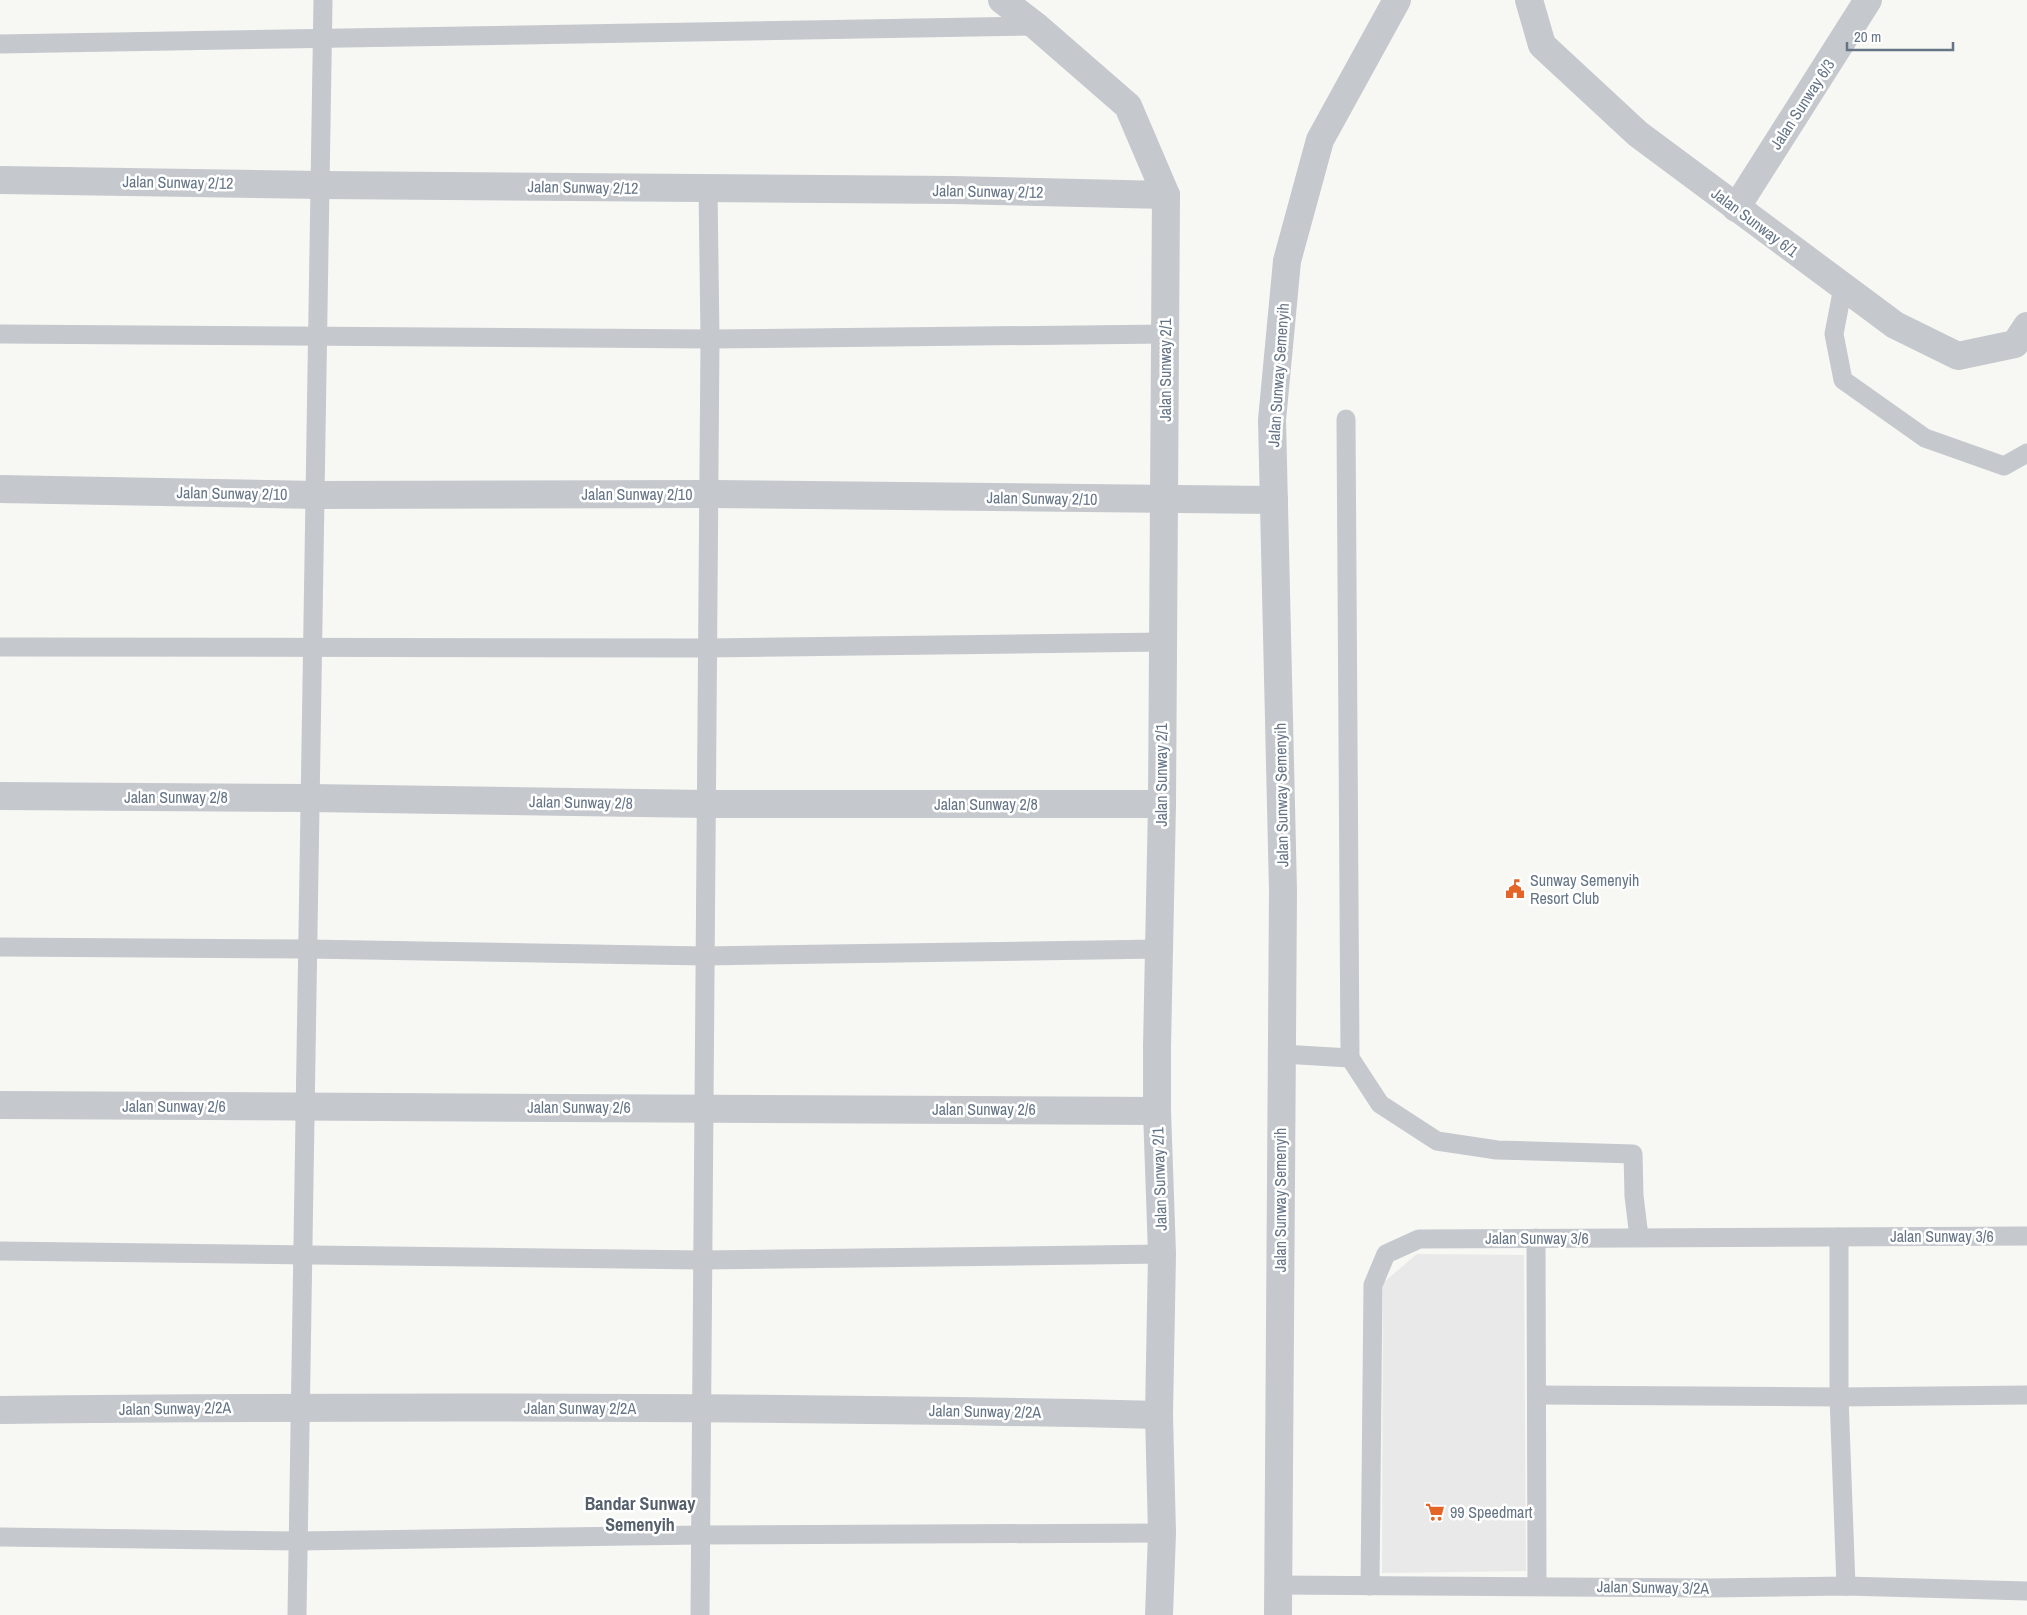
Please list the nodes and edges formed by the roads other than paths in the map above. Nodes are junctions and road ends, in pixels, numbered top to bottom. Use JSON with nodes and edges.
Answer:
{"nodes":[{"id":1,"x":323,"y":0,"type":"edge"},
{"id":2,"x":1002,"y":0,"type":"edge"},
{"id":3,"x":1397,"y":0,"type":"edge"},
{"id":4,"x":1529,"y":0,"type":"edge"},
{"id":5,"x":1868,"y":0,"type":"edge"},
{"id":6,"x":1036,"y":26,"type":"junction"},
{"id":7,"x":323,"y":38,"type":"junction"},
{"id":8,"x":0,"y":44,"type":"edge"},
{"id":9,"x":0,"y":180,"type":"edge"},
{"id":10,"x":321,"y":185,"type":"junction"},
{"id":11,"x":708,"y":188,"type":"junction"},
{"id":12,"x":1166,"y":195,"type":"junction"},
{"id":13,"x":1736,"y":208,"type":"junction"},
{"id":14,"x":1843,"y":286,"type":"junction"},
{"id":15,"x":2027,"y":326,"type":"edge"},
{"id":16,"x":0,"y":334,"type":"edge"},
{"id":17,"x":1165,"y":334,"type":"junction"},
{"id":18,"x":318,"y":336,"type":"junction"},
{"id":19,"x":710,"y":339,"type":"junction"},
{"id":20,"x":1346,"y":419,"type":"dead end"},
{"id":21,"x":2027,"y":453,"type":"edge"},
{"id":22,"x":0,"y":489,"type":"edge"},
{"id":23,"x":708,"y":494,"type":"junction"},
{"id":24,"x":316,"y":495,"type":"junction"},
{"id":25,"x":1164,"y":499,"type":"junction"},
{"id":26,"x":1274,"y":500,"type":"junction"},
{"id":27,"x":1162,"y":642,"type":"junction"},
{"id":28,"x":0,"y":647,"type":"edge"},
{"id":29,"x":313,"y":647,"type":"junction"},
{"id":30,"x":707,"y":648,"type":"junction"},
{"id":31,"x":0,"y":796,"type":"edge"},
{"id":32,"x":310,"y":798,"type":"junction"},
{"id":33,"x":706,"y":804,"type":"junction"},
{"id":34,"x":1162,"y":804,"type":"junction"},
{"id":35,"x":0,"y":947,"type":"edge"},
{"id":36,"x":308,"y":949,"type":"junction"},
{"id":37,"x":1159,"y":949,"type":"junction"},
{"id":38,"x":705,"y":956,"type":"junction"},
{"id":39,"x":1282,"y":1054,"type":"junction"},
{"id":40,"x":1350,"y":1058,"type":"junction"},
{"id":41,"x":0,"y":1105,"type":"edge"},
{"id":42,"x":306,"y":1106,"type":"junction"},
{"id":43,"x":704,"y":1107,"type":"junction"},
{"id":44,"x":1157,"y":1111,"type":"junction"},
{"id":45,"x":2027,"y":1236,"type":"edge"},
{"id":46,"x":1838,"y":1237,"type":"junction"},
{"id":47,"x":1536,"y":1238,"type":"junction"},
{"id":48,"x":1639,"y":1238,"type":"junction"},
{"id":49,"x":0,"y":1251,"type":"edge"},
{"id":50,"x":1162,"y":1254,"type":"junction"},
{"id":51,"x":303,"y":1255,"type":"junction"},
{"id":52,"x":702,"y":1260,"type":"junction"},
{"id":53,"x":1537,"y":1395,"type":"junction"},
{"id":54,"x":2027,"y":1395,"type":"edge"},
{"id":55,"x":1838,"y":1397,"type":"junction"},
{"id":56,"x":300,"y":1407,"type":"junction"},
{"id":57,"x":701,"y":1408,"type":"junction"},
{"id":58,"x":0,"y":1410,"type":"edge"},
{"id":59,"x":1159,"y":1415,"type":"junction"},
{"id":60,"x":1162,"y":1533,"type":"junction"},
{"id":61,"x":701,"y":1535,"type":"junction"},
{"id":62,"x":0,"y":1537,"type":"edge"},
{"id":63,"x":298,"y":1541,"type":"junction"},
{"id":64,"x":1279,"y":1586,"type":"junction"},
{"id":65,"x":1370,"y":1586,"type":"junction"},
{"id":66,"x":1537,"y":1586,"type":"junction"},
{"id":67,"x":1846,"y":1586,"type":"junction"},
{"id":68,"x":2027,"y":1591,"type":"edge"},
{"id":69,"x":297,"y":1615,"type":"edge"},
{"id":70,"x":700,"y":1615,"type":"edge"},
{"id":71,"x":1159,"y":1615,"type":"edge"},
{"id":72,"x":1278,"y":1615,"type":"edge"}],
"edges":[{"from":1,"to":7,"type":"lane"},
{"from":2,"to":6,"type":"street","name":"Jalan Sunway 2/1"},
{"from":3,"to":26,"type":"street","name":"Jalan Sunway Semenyih"},
{"from":4,"to":13,"type":"street","name":"Jalan Sunway 6/1"},
{"from":5,"to":13,"type":"street","name":"Jalan Sunway 6/3"},
{"from":6,"to":7,"type":"lane"},
{"from":6,"to":12,"type":"street","name":"Jalan Sunway 2/1"},
{"from":7,"to":8,"type":"lane"},
{"from":7,"to":10,"type":"lane"},
{"from":9,"to":10,"type":"street","name":"Jalan Sunway 2/12"},
{"from":10,"to":11,"type":"street","name":"Jalan Sunway 2/12"},
{"from":10,"to":18,"type":"lane"},
{"from":11,"to":12,"type":"street","name":"Jalan Sunway 2/12"},
{"from":11,"to":19,"type":"lane"},
{"from":12,"to":17,"type":"street","name":"Jalan Sunway 2/1"},
{"from":13,"to":14,"type":"street","name":"Jalan Sunway 6/1"},
{"from":14,"to":15,"type":"street","name":"Jalan Sunway 6/1"},
{"from":14,"to":21,"type":"lane"},
{"from":16,"to":18,"type":"lane"},
{"from":17,"to":19,"type":"lane"},
{"from":17,"to":25,"type":"street","name":"Jalan Sunway 2/1"},
{"from":18,"to":19,"type":"lane"},
{"from":18,"to":24,"type":"lane"},
{"from":19,"to":23,"type":"lane"},
{"from":20,"to":40,"type":"lane"},
{"from":22,"to":24,"type":"street","name":"Jalan Sunway 2/10"},
{"from":23,"to":24,"type":"street","name":"Jalan Sunway 2/10"},
{"from":23,"to":25,"type":"street","name":"Jalan Sunway 2/10"},
{"from":23,"to":30,"type":"lane"},
{"from":24,"to":29,"type":"lane"},
{"from":25,"to":26,"type":"street","name":"Jalan Sunway 2/10"},
{"from":25,"to":27,"type":"street","name":"Jalan Sunway 2/1"},
{"from":26,"to":39,"type":"street","name":"Jalan Sunway Semenyih"},
{"from":27,"to":30,"type":"lane"},
{"from":27,"to":34,"type":"street","name":"Jalan Sunway 2/1"},
{"from":28,"to":29,"type":"lane"},
{"from":29,"to":30,"type":"lane"},
{"from":29,"to":32,"type":"lane"},
{"from":30,"to":33,"type":"lane"},
{"from":31,"to":32,"type":"street","name":"Jalan Sunway 2/8"},
{"from":32,"to":33,"type":"street","name":"Jalan Sunway 2/8"},
{"from":32,"to":36,"type":"lane"},
{"from":33,"to":34,"type":"street","name":"Jalan Sunway 2/8"},
{"from":33,"to":38,"type":"lane"},
{"from":34,"to":37,"type":"street","name":"Jalan Sunway 2/1"},
{"from":35,"to":36,"type":"lane"},
{"from":36,"to":38,"type":"lane"},
{"from":36,"to":42,"type":"lane"},
{"from":37,"to":38,"type":"lane"},
{"from":37,"to":44,"type":"street","name":"Jalan Sunway 2/1"},
{"from":38,"to":43,"type":"lane"},
{"from":39,"to":40,"type":"lane"},
{"from":39,"to":64,"type":"street","name":"Jalan Sunway Semenyih"},
{"from":40,"to":48,"type":"lane"},
{"from":41,"to":42,"type":"street","name":"Jalan Sunway 2/6"},
{"from":42,"to":43,"type":"street","name":"Jalan Sunway 2/6"},
{"from":42,"to":51,"type":"lane"},
{"from":43,"to":44,"type":"street","name":"Jalan Sunway 2/6"},
{"from":43,"to":52,"type":"lane"},
{"from":44,"to":50,"type":"street","name":"Jalan Sunway 2/1"},
{"from":45,"to":46,"type":"lane","name":"Jalan Sunway 3/6"},
{"from":46,"to":48,"type":"lane","name":"Jalan Sunway 3/6"},
{"from":46,"to":55,"type":"lane"},
{"from":47,"to":48,"type":"lane","name":"Jalan Sunway 3/6"},
{"from":47,"to":53,"type":"lane"},
{"from":47,"to":65,"type":"lane","name":"Jalan Sunway 3/6"},
{"from":49,"to":51,"type":"lane"},
{"from":50,"to":52,"type":"lane"},
{"from":50,"to":59,"type":"street","name":"Jalan Sunway 2/1"},
{"from":51,"to":52,"type":"lane"},
{"from":51,"to":56,"type":"lane"},
{"from":52,"to":57,"type":"lane"},
{"from":53,"to":55,"type":"lane"},
{"from":53,"to":66,"type":"lane"},
{"from":54,"to":55,"type":"lane"},
{"from":55,"to":67,"type":"lane"},
{"from":56,"to":57,"type":"street","name":"Jalan Sunway 2/2A"},
{"from":56,"to":58,"type":"street","name":"Jalan Sunway 2/2A"},
{"from":56,"to":63,"type":"lane"},
{"from":57,"to":59,"type":"street","name":"Jalan Sunway 2/2A"},
{"from":57,"to":61,"type":"lane"},
{"from":59,"to":60,"type":"street","name":"Jalan Sunway 2/1"},
{"from":60,"to":61,"type":"lane"},
{"from":60,"to":71,"type":"street","name":"Jalan Sunway 2/1"},
{"from":61,"to":63,"type":"lane"},
{"from":61,"to":70,"type":"lane"},
{"from":62,"to":63,"type":"lane"},
{"from":63,"to":69,"type":"lane"},
{"from":64,"to":65,"type":"lane","name":"Jalan Sunway 3/2A"},
{"from":64,"to":72,"type":"street","name":"Jalan Sunway Semenyih"},
{"from":65,"to":66,"type":"lane","name":"Jalan Sunway 3/2A"},
{"from":66,"to":67,"type":"lane","name":"Jalan Sunway 3/2A"},
{"from":67,"to":68,"type":"lane","name":"Jalan Sunway 3/2A"}]}
